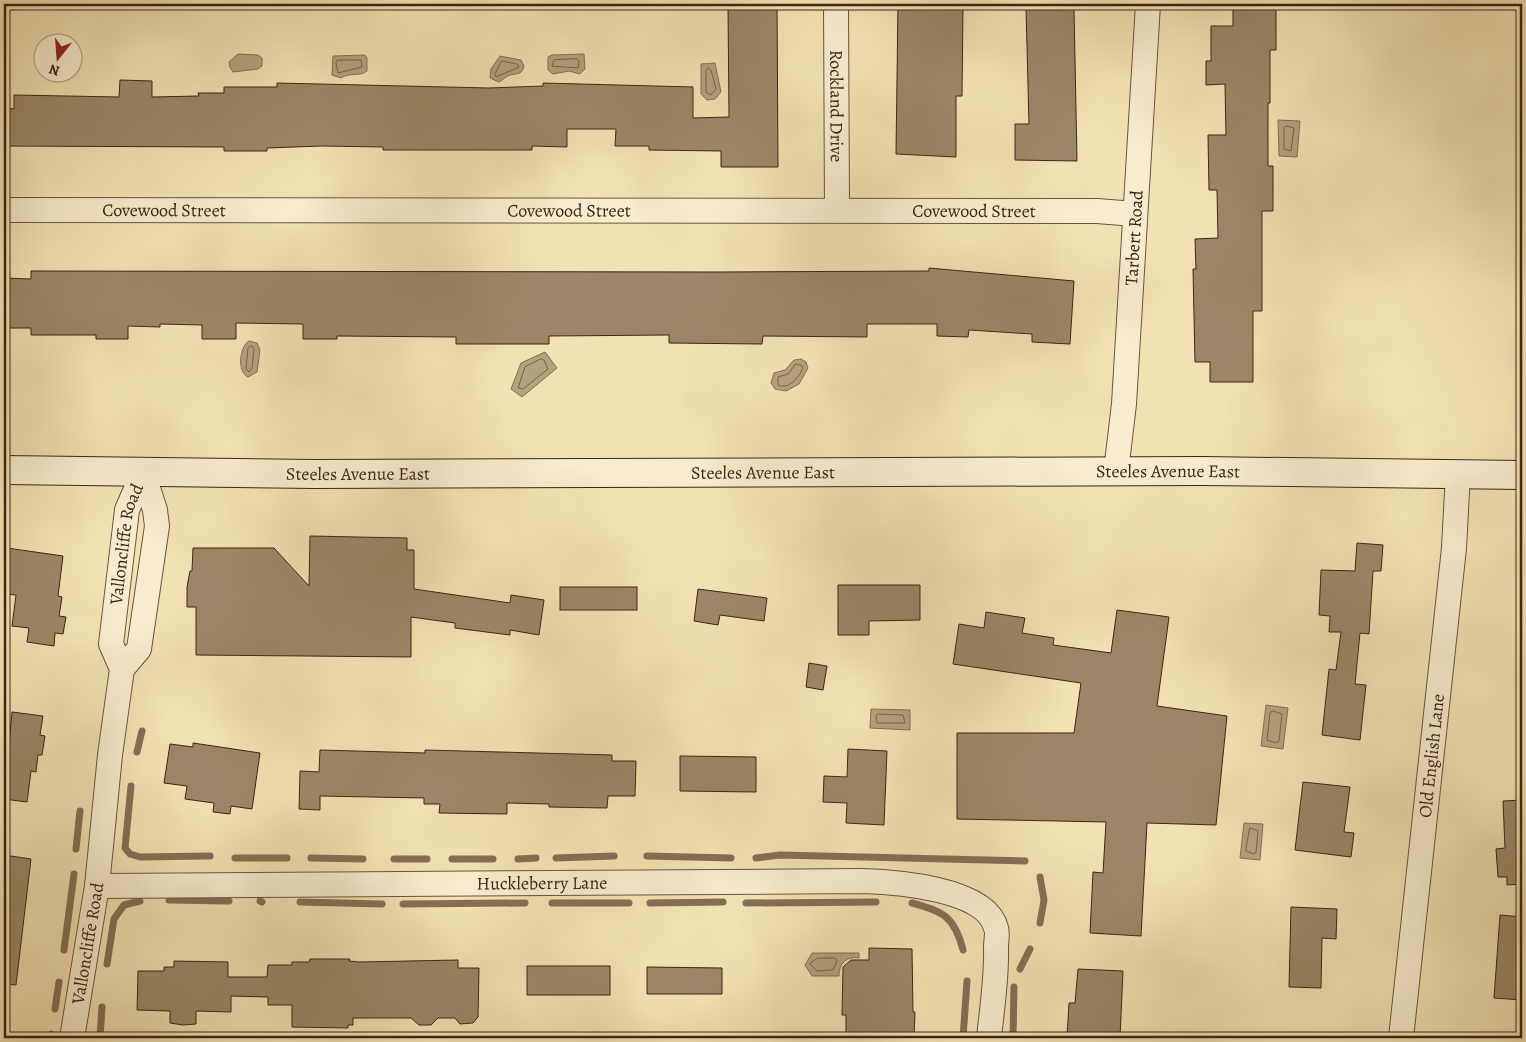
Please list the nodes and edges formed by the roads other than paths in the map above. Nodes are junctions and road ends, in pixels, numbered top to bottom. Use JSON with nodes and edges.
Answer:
{"nodes":[{"id":1,"x":836,"y":4,"type":"edge"},
{"id":2,"x":1148,"y":4,"type":"edge"},
{"id":3,"x":4,"y":210,"type":"edge"},
{"id":4,"x":837,"y":210,"type":"junction"},
{"id":5,"x":1134,"y":214,"type":"junction"},
{"id":6,"x":4,"y":470,"type":"edge"},
{"id":7,"x":1116,"y":471,"type":"junction"},
{"id":8,"x":143,"y":473,"type":"junction"},
{"id":9,"x":1458,"y":473,"type":"junction"},
{"id":10,"x":1522,"y":475,"type":"edge"},
{"id":11,"x":122,"y":669,"type":"junction"},
{"id":12,"x":97,"y":886,"type":"junction"},
{"id":13,"x":72,"y":1038,"type":"edge"},
{"id":14,"x":989,"y":1038,"type":"edge"},
{"id":15,"x":1401,"y":1038,"type":"edge"}],
"edges":[{"from":1,"to":4,"type":"street","name":"Rockland Drive"},
{"from":2,"to":5,"type":"street","name":"Tarbert Road"},
{"from":3,"to":4,"type":"street","name":"Covewood Street"},
{"from":4,"to":5,"type":"street","name":"Covewood Street"},
{"from":5,"to":7,"type":"street","name":"Tarbert Road"},
{"from":6,"to":8,"type":"main road","name":"Steeles Avenue East"},
{"from":7,"to":8,"type":"main road","name":"Steeles Avenue East"},
{"from":7,"to":9,"type":"main road","name":"Steeles Avenue East"},
{"from":8,"to":11,"type":"street","name":"Valloncliffe Road"},
{"from":8,"to":11,"type":"street","name":"Valloncliffe Road"},
{"from":9,"to":10,"type":"main road","name":"Steeles Avenue East"},
{"from":9,"to":15,"type":"street","name":"Old English Lane"},
{"from":11,"to":12,"type":"street","name":"Valloncliffe Road"},
{"from":12,"to":13,"type":"street","name":"Valloncliffe Road"},
{"from":12,"to":14,"type":"street","name":"Huckleberry Lane"}]}
